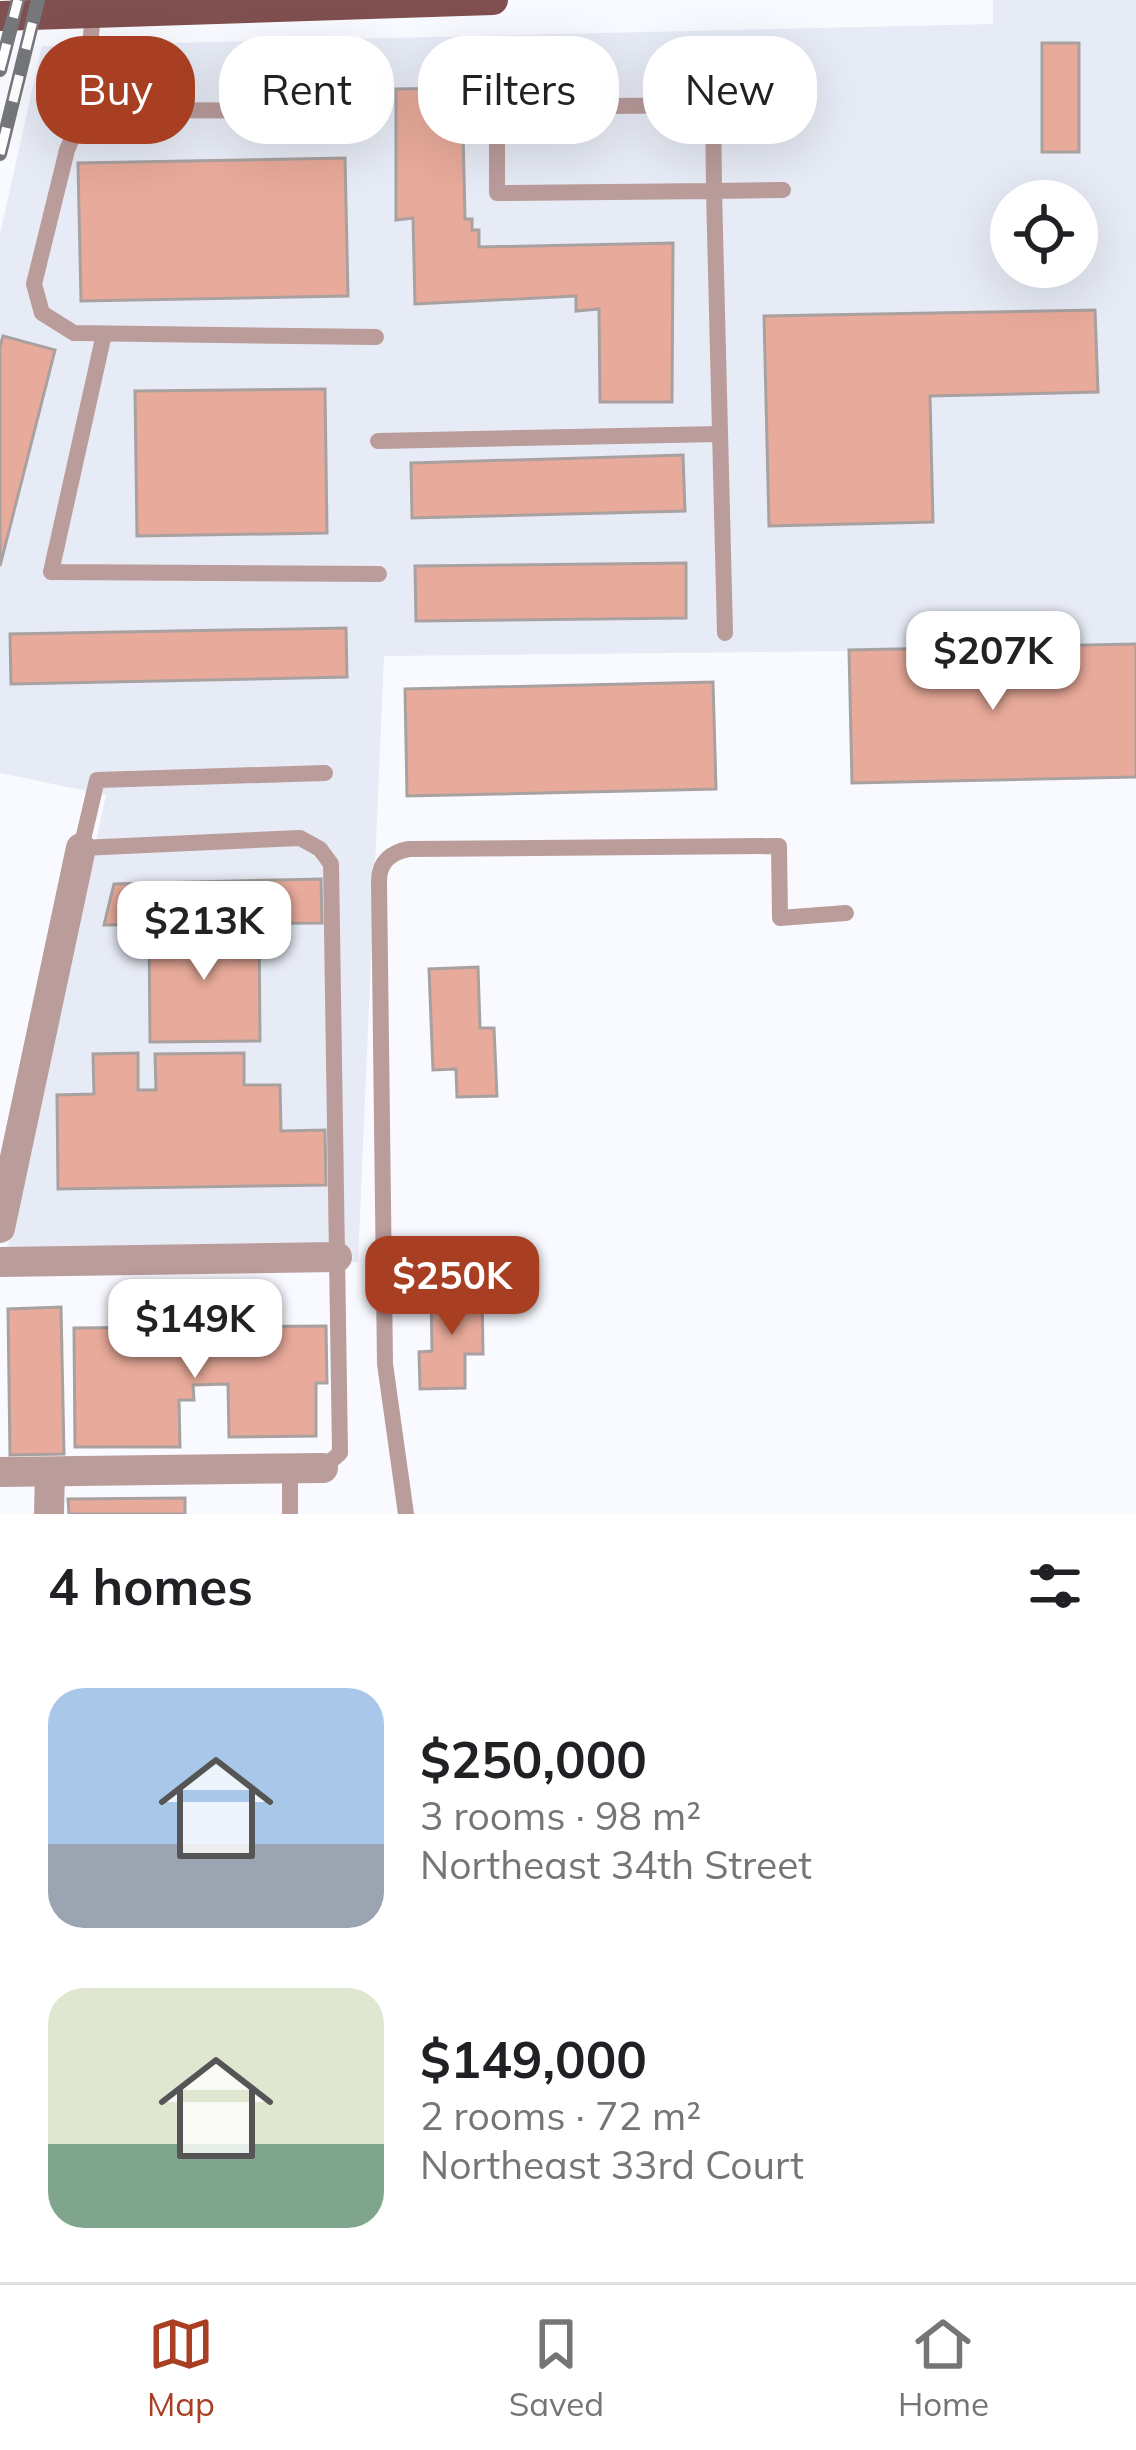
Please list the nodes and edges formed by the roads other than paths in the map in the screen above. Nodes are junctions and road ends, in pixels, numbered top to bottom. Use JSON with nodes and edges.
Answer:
{"nodes":[{"id":1,"x":493,"y":0,"type":"edge"},
{"id":2,"x":94,"y":14,"type":"junction"},
{"id":3,"x":0,"y":16,"type":"edge"},
{"id":4,"x":92,"y":36,"type":"edge"},
{"id":5,"x":70,"y":144,"type":"edge"},
{"id":6,"x":784,"y":190,"type":"dead end"},
{"id":7,"x":714,"y":191,"type":"junction"},
{"id":8,"x":104,"y":334,"type":"junction"},
{"id":9,"x":376,"y":337,"type":"dead end"},
{"id":10,"x":720,"y":434,"type":"junction"},
{"id":11,"x":378,"y":440,"type":"dead end"},
{"id":12,"x":380,"y":574,"type":"dead end"},
{"id":13,"x":725,"y":633,"type":"dead end"},
{"id":14,"x":325,"y":772,"type":"dead end"},
{"id":15,"x":81,"y":848,"type":"junction"},
{"id":16,"x":846,"y":913,"type":"dead end"},
{"id":17,"x":0,"y":1228,"type":"edge"},
{"id":18,"x":337,"y":1257,"type":"junction"},
{"id":19,"x":0,"y":1262,"type":"edge"},
{"id":20,"x":323,"y":1468,"type":"joint"},
{"id":21,"x":290,"y":1469,"type":"junction"},
{"id":22,"x":0,"y":1472,"type":"edge"},
{"id":23,"x":50,"y":1472,"type":"junction"},
{"id":24,"x":50,"y":1514,"type":"edge"},
{"id":25,"x":290,"y":1514,"type":"edge"},
{"id":26,"x":406,"y":1514,"type":"edge"}],
"edges":[{"from":1,"to":2,"type":"main road"},
{"from":2,"to":3,"type":"main road"},
{"from":2,"to":4,"type":"lane"},
{"from":5,"to":8,"type":"lane"},
{"from":6,"to":7,"type":"lane"},
{"from":7,"to":7,"type":"lane"},
{"from":7,"to":10,"type":"lane"},
{"from":8,"to":9,"type":"lane"},
{"from":8,"to":12,"type":"lane"},
{"from":10,"to":11,"type":"lane"},
{"from":10,"to":13,"type":"lane"},
{"from":14,"to":15,"type":"lane"},
{"from":15,"to":17,"type":"street"},
{"from":15,"to":18,"type":"lane"},
{"from":16,"to":26,"type":"lane"},
{"from":18,"to":19,"type":"street"},
{"from":18,"to":20,"type":"lane"},
{"from":20,"to":21,"type":"street"},
{"from":21,"to":23,"type":"street"},
{"from":21,"to":25,"type":"lane"},
{"from":22,"to":23,"type":"street"},
{"from":23,"to":24,"type":"street"}]}
